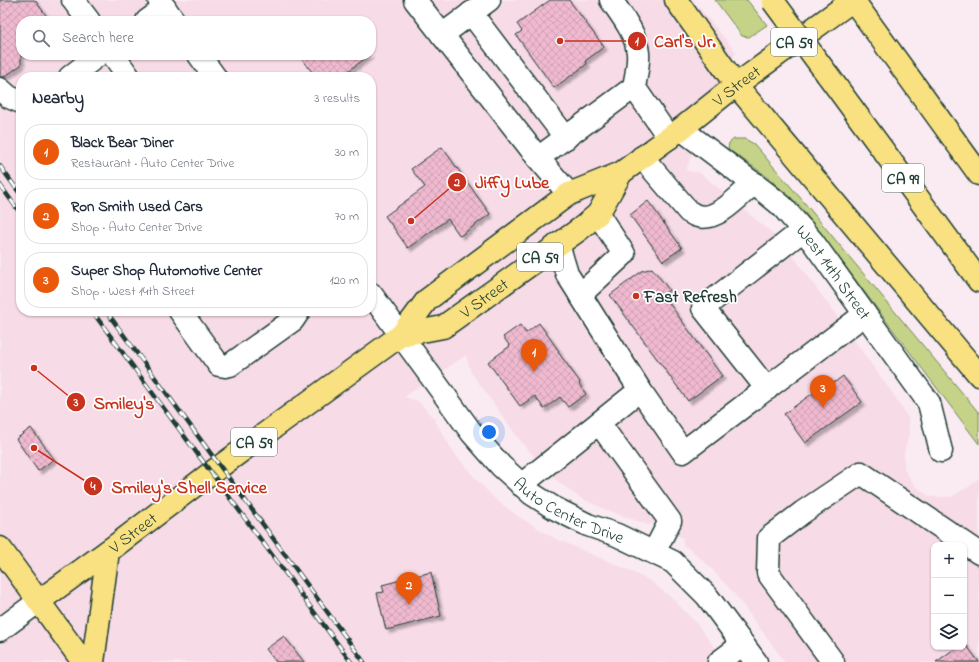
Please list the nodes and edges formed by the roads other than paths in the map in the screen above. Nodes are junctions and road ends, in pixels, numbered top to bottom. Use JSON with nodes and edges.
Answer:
{"nodes":[{"id":1,"x":73,"y":0,"type":"edge"},
{"id":2,"x":489,"y":0,"type":"edge"},
{"id":3,"x":611,"y":0,"type":"edge"},
{"id":4,"x":676,"y":0,"type":"edge"},
{"id":5,"x":773,"y":0,"type":"edge"},
{"id":6,"x":853,"y":0,"type":"edge"},
{"id":7,"x":418,"y":1,"type":"edge"},
{"id":8,"x":166,"y":10,"type":"edge"},
{"id":9,"x":471,"y":13,"type":"junction"},
{"id":10,"x":84,"y":16,"type":"edge"},
{"id":11,"x":156,"y":16,"type":"edge"},
{"id":12,"x":442,"y":35,"type":"junction"},
{"id":13,"x":92,"y":60,"type":"edge"},
{"id":14,"x":117,"y":60,"type":"edge"},
{"id":15,"x":203,"y":60,"type":"edge"},
{"id":16,"x":76,"y":72,"type":"edge"},
{"id":17,"x":126,"y":72,"type":"edge"},
{"id":18,"x":211,"y":72,"type":"edge"},
{"id":19,"x":730,"y":77,"type":"junction"},
{"id":20,"x":634,"y":87,"type":"junction"},
{"id":21,"x":0,"y":89,"type":"edge"},
{"id":22,"x":16,"y":100,"type":"edge"},
{"id":23,"x":675,"y":134,"type":"junction"},
{"id":24,"x":566,"y":138,"type":"junction"},
{"id":25,"x":538,"y":158,"type":"junction"},
{"id":26,"x":642,"y":158,"type":"junction"},
{"id":27,"x":621,"y":173,"type":"junction"},
{"id":28,"x":979,"y":174,"type":"edge"},
{"id":29,"x":754,"y":183,"type":"junction"},
{"id":30,"x":569,"y":194,"type":"junction"},
{"id":31,"x":598,"y":214,"type":"junction"},
{"id":32,"x":803,"y":230,"type":"junction"},
{"id":33,"x":558,"y":244,"type":"junction"},
{"id":34,"x":979,"y":281,"type":"edge"},
{"id":35,"x":580,"y":295,"type":"junction"},
{"id":36,"x":376,"y":301,"type":"edge"},
{"id":37,"x":865,"y":314,"type":"junction"},
{"id":38,"x":184,"y":316,"type":"edge"},
{"id":39,"x":296,"y":316,"type":"edge"},
{"id":40,"x":401,"y":335,"type":"junction"},
{"id":41,"x":979,"y":375,"type":"edge"},
{"id":42,"x":767,"y":389,"type":"junction"},
{"id":43,"x":640,"y":390,"type":"junction"},
{"id":44,"x":599,"y":423,"type":"junction"},
{"id":45,"x":941,"y":451,"type":"dead end"},
{"id":46,"x":521,"y":485,"type":"junction"},
{"id":47,"x":0,"y":548,"type":"edge"},
{"id":48,"x":108,"y":551,"type":"junction"},
{"id":49,"x":654,"y":552,"type":"junction"},
{"id":50,"x":979,"y":553,"type":"edge"},
{"id":51,"x":39,"y":601,"type":"junction"},
{"id":52,"x":0,"y":630,"type":"edge"},
{"id":53,"x":743,"y":644,"type":"junction"},
{"id":54,"x":83,"y":662,"type":"edge"},
{"id":55,"x":93,"y":662,"type":"edge"},
{"id":56,"x":719,"y":662,"type":"edge"},
{"id":57,"x":756,"y":662,"type":"edge"},
{"id":58,"x":833,"y":662,"type":"edge"}],
"edges":[{"from":1,"to":10,"type":"street"},
{"from":2,"to":9,"type":"street"},
{"from":3,"to":20,"type":"street"},
{"from":4,"to":19,"type":"main road"},
{"from":5,"to":34,"type":"main road","number":"CA 99","bridge":true},
{"from":6,"to":19,"type":"main road","name":"V Street","number":"CA 59"},
{"from":6,"to":28,"type":"main road"},
{"from":7,"to":12,"type":"street"},
{"from":8,"to":11,"type":"street"},
{"from":9,"to":12,"type":"street"},
{"from":9,"to":24,"type":"street"},
{"from":12,"to":25,"type":"street"},
{"from":13,"to":16,"type":"street"},
{"from":14,"to":17,"type":"street"},
{"from":15,"to":18,"type":"street"},
{"from":19,"to":23,"type":"main road","name":"V Street","number":"CA 59"},
{"from":19,"to":41,"type":"main road"},
{"from":20,"to":23,"type":"street","name":"West 14th Street"},
{"from":20,"to":24,"type":"street"},
{"from":21,"to":22,"type":"street"},
{"from":23,"to":26,"type":"main road","name":"V Street","number":"CA 59"},
{"from":23,"to":29,"type":"street","name":"West 14th Street"},
{"from":24,"to":25,"type":"street"},
{"from":25,"to":30,"type":"street"},
{"from":26,"to":27,"type":"main road","name":"V Street","number":"CA 59"},
{"from":26,"to":29,"type":"street"},
{"from":27,"to":30,"type":"main road","name":"V Street","number":"CA 59"},
{"from":27,"to":31,"type":"main road","name":"V Street","number":"CA 59"},
{"from":29,"to":32,"type":"street","name":"West 14th Street"},
{"from":30,"to":40,"type":"main road","name":"V Street","number":"CA 59"},
{"from":31,"to":33,"type":"main road","name":"V Street","number":"CA 59"},
{"from":31,"to":35,"type":"street"},
{"from":32,"to":37,"type":"street","name":"West 14th Street"},
{"from":32,"to":42,"type":"street"},
{"from":33,"to":35,"type":"street"},
{"from":33,"to":40,"type":"main road","name":"V Street","number":"CA 59"},
{"from":35,"to":43,"type":"street"},
{"from":36,"to":40,"type":"street","name":"Auto Center Drive"},
{"from":37,"to":42,"type":"street"},
{"from":37,"to":45,"type":"street","name":"West 14th Street"},
{"from":38,"to":39,"type":"street"},
{"from":40,"to":46,"type":"street","name":"Auto Center Drive"},
{"from":40,"to":48,"type":"main road","name":"V Street","number":"CA 59"},
{"from":42,"to":43,"type":"street"},
{"from":43,"to":44,"type":"street"},
{"from":44,"to":46,"type":"street"},
{"from":44,"to":49,"type":"street"},
{"from":46,"to":49,"type":"street","name":"Auto Center Drive"},
{"from":47,"to":51,"type":"main road"},
{"from":48,"to":51,"type":"main road","name":"V Street","number":"CA 59"},
{"from":48,"to":55,"type":"main road"},
{"from":49,"to":53,"type":"street","name":"Auto Center Drive"},
{"from":50,"to":58,"type":"street"},
{"from":51,"to":52,"type":"street","name":"V Street"},
{"from":51,"to":54,"type":"main road"},
{"from":53,"to":56,"type":"street"},
{"from":53,"to":57,"type":"street","name":"Auto Center Drive"}]}
